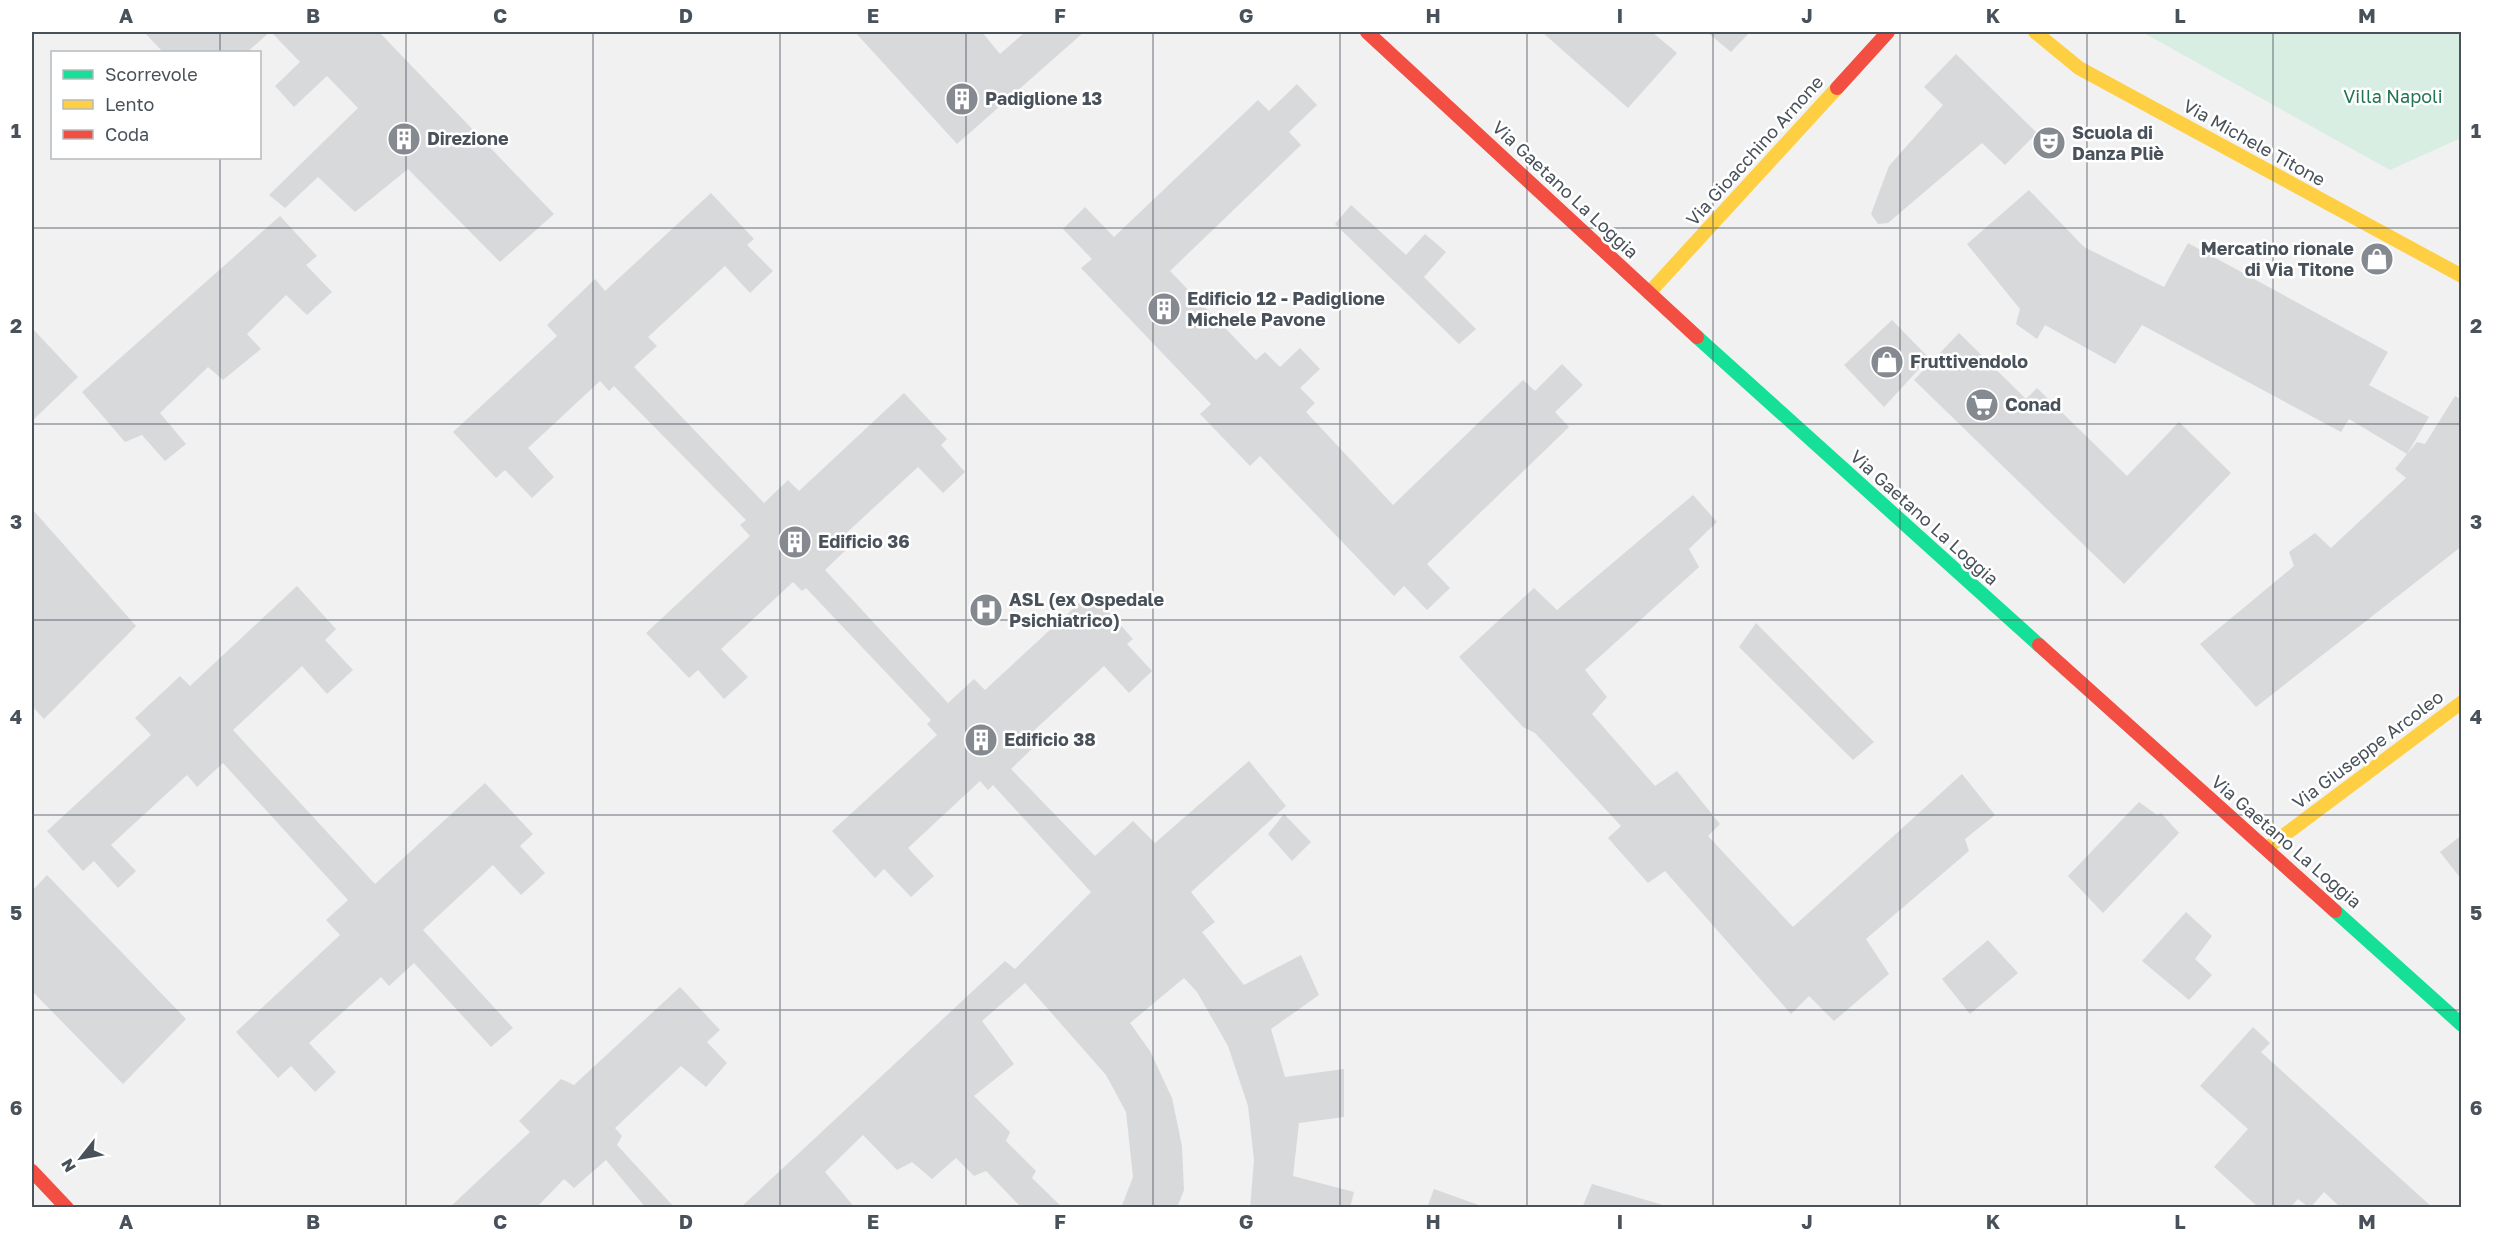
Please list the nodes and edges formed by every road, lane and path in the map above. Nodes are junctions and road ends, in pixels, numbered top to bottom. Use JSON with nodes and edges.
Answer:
{"nodes":[{"id":1,"x":1367,"y":32,"type":"edge"},
{"id":2,"x":1888,"y":32,"type":"edge"},
{"id":3,"x":2035,"y":32,"type":"edge"},
{"id":4,"x":2462,"y":276,"type":"edge"},
{"id":5,"x":1649,"y":293,"type":"junction"},
{"id":6,"x":2462,"y":702,"type":"edge"},
{"id":7,"x":2266,"y":848,"type":"junction"},
{"id":8,"x":2462,"y":1025,"type":"edge"},
{"id":9,"x":32,"y":1171,"type":"edge"},
{"id":10,"x":67,"y":1208,"type":"edge"}],
"edges":[{"from":1,"to":5,"type":"street","name":"Via Gaetano La Loggia"},
{"from":2,"to":5,"type":"street","name":"Via Gioacchino Arnone"},
{"from":3,"to":4,"type":"street","name":"Via Michele Titone"},
{"from":5,"to":7,"type":"street","name":"Via Gaetano La Loggia"},
{"from":6,"to":7,"type":"street","name":"Via Giuseppe Arcoleo"},
{"from":7,"to":8,"type":"street","name":"Via Gaetano La Loggia"},
{"from":9,"to":10,"type":"street"}]}
